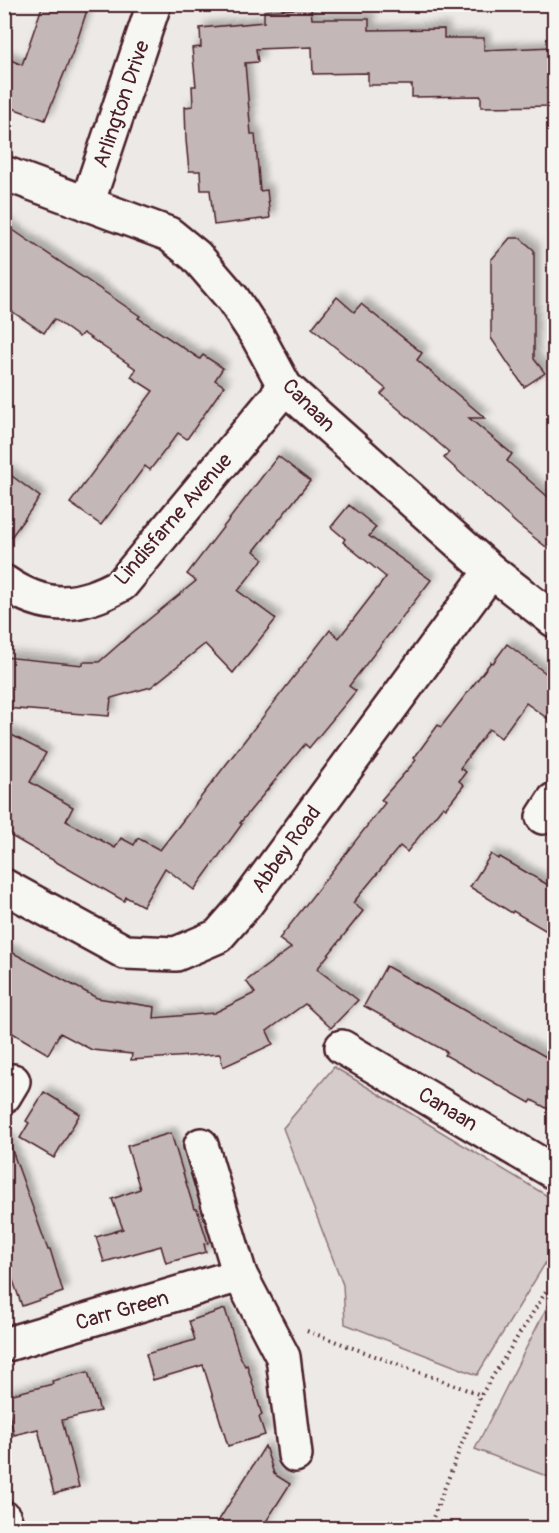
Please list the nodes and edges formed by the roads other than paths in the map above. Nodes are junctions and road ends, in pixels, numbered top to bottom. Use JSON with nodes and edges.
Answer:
{"nodes":[{"id":1,"x":154,"y":4,"type":"edge"},
{"id":2,"x":4,"y":173,"type":"edge"},
{"id":3,"x":87,"y":204,"type":"junction"},
{"id":4,"x":285,"y":387,"type":"junction"},
{"id":5,"x":491,"y":570,"type":"junction"},
{"id":6,"x":4,"y":582,"type":"edge"},
{"id":7,"x":555,"y":620,"type":"edge"},
{"id":8,"x":4,"y":886,"type":"edge"},
{"id":9,"x":342,"y":1047,"type":"dead end"},
{"id":10,"x":201,"y":1145,"type":"dead end"},
{"id":11,"x":555,"y":1172,"type":"edge"},
{"id":12,"x":240,"y":1275,"type":"junction"},
{"id":13,"x":4,"y":1345,"type":"edge"},
{"id":14,"x":295,"y":1455,"type":"dead end"},
{"id":15,"x":4,"y":1518,"type":"edge"},
{"id":16,"x":7,"y":1528,"type":"edge"}],
"edges":[{"from":1,"to":3,"type":"street","name":"Arlington Drive"},
{"from":2,"to":3,"type":"street","name":"Canaan"},
{"from":3,"to":4,"type":"street","name":"Canaan"},
{"from":4,"to":5,"type":"street","name":"Canaan"},
{"from":4,"to":6,"type":"street","name":"Lindisfarne Avenue"},
{"from":5,"to":7,"type":"street","name":"Canaan"},
{"from":5,"to":8,"type":"street","name":"Abbey Road"},
{"from":9,"to":11,"type":"street","name":"Canaan"},
{"from":10,"to":12,"type":"street"},
{"from":12,"to":13,"type":"street","name":"Carr Green"},
{"from":12,"to":14,"type":"street"},
{"from":15,"to":16,"type":"street"}]}
